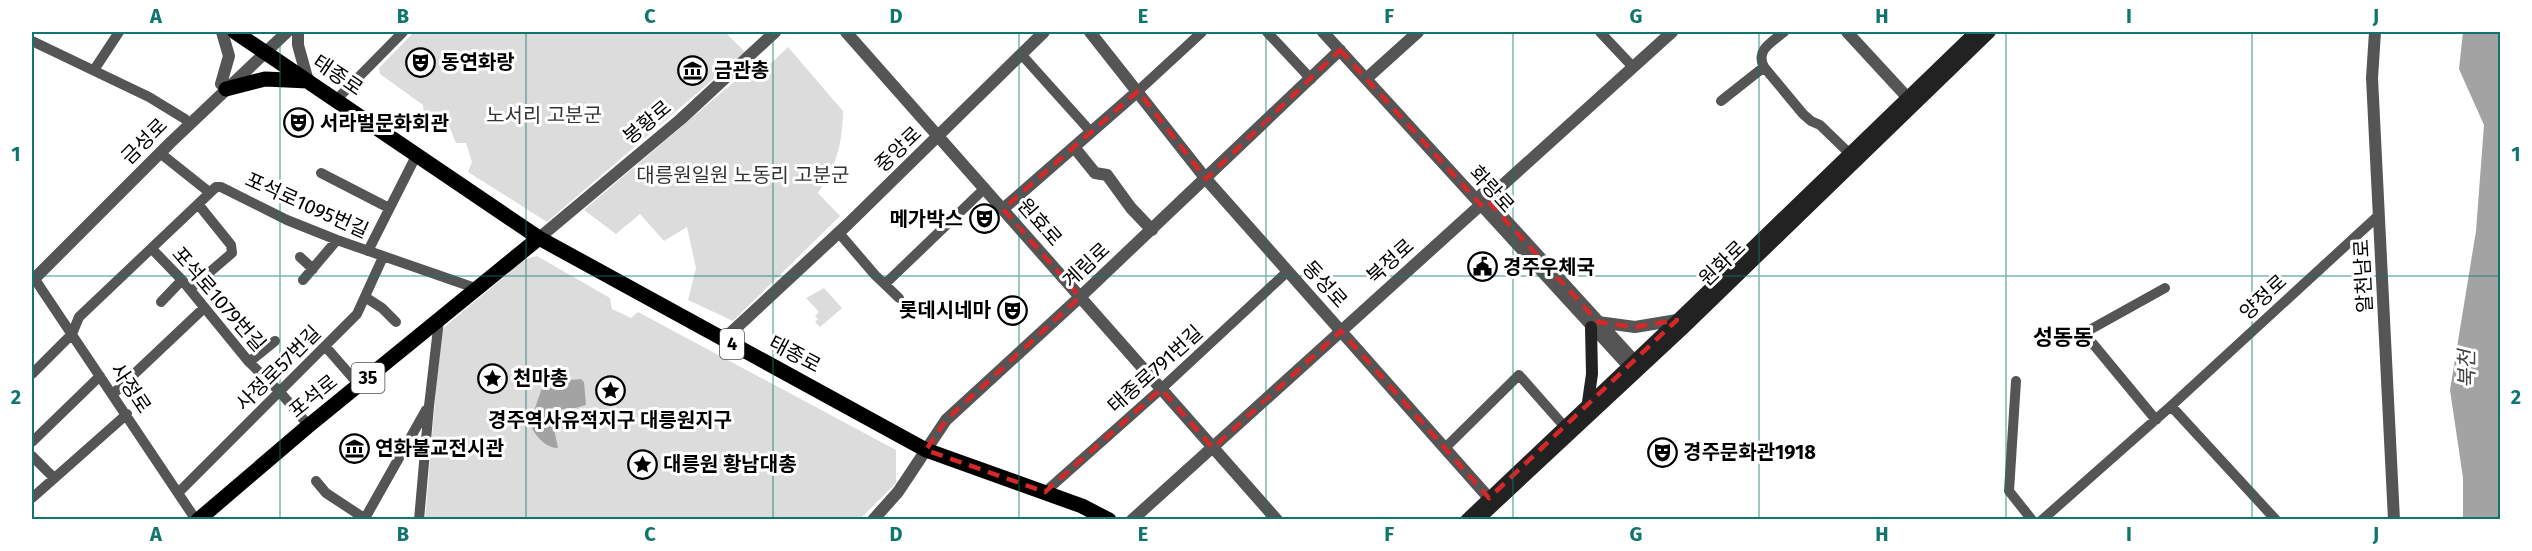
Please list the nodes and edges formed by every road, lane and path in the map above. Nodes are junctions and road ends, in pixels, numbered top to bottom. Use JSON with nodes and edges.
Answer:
{"nodes":[{"id":1,"x":119,"y":32,"type":"edge"},
{"id":2,"x":222,"y":32,"type":"edge"},
{"id":3,"x":235,"y":32,"type":"edge"},
{"id":4,"x":275,"y":32,"type":"edge"},
{"id":5,"x":286,"y":32,"type":"edge"},
{"id":6,"x":298,"y":32,"type":"edge"},
{"id":7,"x":403,"y":32,"type":"edge"},
{"id":8,"x":775,"y":32,"type":"edge"},
{"id":9,"x":846,"y":32,"type":"edge"},
{"id":10,"x":1044,"y":32,"type":"edge"},
{"id":11,"x":1090,"y":32,"type":"edge"},
{"id":12,"x":1202,"y":32,"type":"edge"},
{"id":13,"x":1267,"y":32,"type":"edge"},
{"id":14,"x":1323,"y":32,"type":"edge"},
{"id":15,"x":1334,"y":32,"type":"edge"},
{"id":16,"x":1418,"y":32,"type":"edge"},
{"id":17,"x":1600,"y":32,"type":"edge"},
{"id":18,"x":1672,"y":32,"type":"edge"},
{"id":19,"x":1784,"y":32,"type":"edge"},
{"id":20,"x":1847,"y":32,"type":"edge"},
{"id":21,"x":1975,"y":32,"type":"edge"},
{"id":22,"x":1990,"y":32,"type":"edge"},
{"id":23,"x":2375,"y":32,"type":"edge"},
{"id":24,"x":32,"y":41,"type":"edge"},
{"id":25,"x":262,"y":50,"type":"junction"},
{"id":26,"x":1340,"y":50,"type":"junction"},
{"id":27,"x":1021,"y":54,"type":"junction"},
{"id":28,"x":1632,"y":66,"type":"junction"},
{"id":29,"x":1764,"y":67,"type":"junction"},
{"id":30,"x":94,"y":70,"type":"junction"},
{"id":31,"x":1370,"y":76,"type":"junction"},
{"id":32,"x":1311,"y":79,"type":"junction"},
{"id":33,"x":308,"y":81,"type":"junction"},
{"id":34,"x":224,"y":86,"type":"junction"},
{"id":35,"x":1138,"y":91,"type":"junction"},
{"id":36,"x":1907,"y":96,"type":"junction"},
{"id":37,"x":336,"y":100,"type":"junction"},
{"id":38,"x":1721,"y":101,"type":"dead end"},
{"id":39,"x":203,"y":106,"type":"junction"},
{"id":40,"x":185,"y":119,"type":"junction"},
{"id":41,"x":1091,"y":132,"type":"junction"},
{"id":42,"x":939,"y":136,"type":"junction"},
{"id":43,"x":1074,"y":147,"type":"junction"},
{"id":44,"x":160,"y":153,"type":"junction"},
{"id":45,"x":1849,"y":153,"type":"junction"},
{"id":46,"x":417,"y":154,"type":"junction"},
{"id":47,"x":321,"y":173,"type":"dead end"},
{"id":48,"x":1206,"y":179,"type":"junction"},
{"id":49,"x":985,"y":188,"type":"junction"},
{"id":50,"x":209,"y":192,"type":"junction"},
{"id":51,"x":1484,"y":202,"type":"junction"},
{"id":52,"x":198,"y":204,"type":"junction"},
{"id":53,"x":389,"y":208,"type":"junction"},
{"id":54,"x":1003,"y":209,"type":"junction"},
{"id":55,"x":2379,"y":215,"type":"junction"},
{"id":56,"x":1152,"y":230,"type":"junction"},
{"id":57,"x":839,"y":233,"type":"junction"},
{"id":58,"x":539,"y":238,"type":"junction"},
{"id":59,"x":337,"y":240,"type":"junction"},
{"id":60,"x":152,"y":249,"type":"junction"},
{"id":61,"x":368,"y":251,"type":"junction"},
{"id":62,"x":300,"y":257,"type":"dead end"},
{"id":63,"x":383,"y":257,"type":"junction"},
{"id":64,"x":313,"y":269,"type":"junction"},
{"id":65,"x":1288,"y":271,"type":"junction"},
{"id":66,"x":32,"y":276,"type":"edge"},
{"id":67,"x":303,"y":280,"type":"dead end"},
{"id":68,"x":885,"y":284,"type":"junction"},
{"id":69,"x":186,"y":285,"type":"junction"},
{"id":70,"x":2165,"y":288,"type":"dead end"},
{"id":71,"x":478,"y":289,"type":"junction"},
{"id":72,"x":365,"y":297,"type":"junction"},
{"id":73,"x":1080,"y":297,"type":"junction"},
{"id":74,"x":899,"y":298,"type":"dead end"},
{"id":75,"x":161,"y":302,"type":"dead end"},
{"id":76,"x":204,"y":308,"type":"junction"},
{"id":77,"x":440,"y":320,"type":"junction"},
{"id":78,"x":1677,"y":320,"type":"junction"},
{"id":79,"x":396,"y":322,"type":"dead end"},
{"id":80,"x":1595,"y":325,"type":"junction"},
{"id":81,"x":1341,"y":331,"type":"junction"},
{"id":82,"x":72,"y":334,"type":"junction"},
{"id":83,"x":723,"y":340,"type":"junction"},
{"id":84,"x":275,"y":341,"type":"dead end"},
{"id":85,"x":325,"y":346,"type":"junction"},
{"id":86,"x":249,"y":362,"type":"junction"},
{"id":87,"x":1634,"y":366,"type":"junction"},
{"id":88,"x":32,"y":374,"type":"edge"},
{"id":89,"x":100,"y":376,"type":"junction"},
{"id":90,"x":2016,"y":381,"type":"dead end"},
{"id":91,"x":359,"y":385,"type":"junction"},
{"id":92,"x":1161,"y":389,"type":"junction"},
{"id":93,"x":279,"y":391,"type":"junction"},
{"id":94,"x":113,"y":394,"type":"junction"},
{"id":95,"x":1588,"y":402,"type":"junction"},
{"id":96,"x":429,"y":406,"type":"junction"},
{"id":97,"x":2171,"y":406,"type":"junction"},
{"id":98,"x":127,"y":414,"type":"junction"},
{"id":99,"x":2156,"y":420,"type":"junction"},
{"id":100,"x":1564,"y":426,"type":"junction"},
{"id":101,"x":307,"y":427,"type":"junction"},
{"id":102,"x":32,"y":441,"type":"edge"},
{"id":103,"x":1213,"y":447,"type":"junction"},
{"id":104,"x":1445,"y":448,"type":"junction"},
{"id":105,"x":926,"y":450,"type":"junction"},
{"id":106,"x":32,"y":456,"type":"edge"},
{"id":107,"x":54,"y":478,"type":"junction"},
{"id":108,"x":316,"y":481,"type":"dead end"},
{"id":109,"x":178,"y":492,"type":"junction"},
{"id":110,"x":1045,"y":492,"type":"junction"},
{"id":111,"x":32,"y":498,"type":"edge"},
{"id":112,"x":1489,"y":498,"type":"junction"},
{"id":113,"x":197,"y":519,"type":"edge"},
{"id":114,"x":364,"y":519,"type":"edge"},
{"id":115,"x":419,"y":519,"type":"edge"},
{"id":116,"x":873,"y":519,"type":"edge"},
{"id":117,"x":1109,"y":519,"type":"edge"},
{"id":118,"x":1132,"y":519,"type":"edge"},
{"id":119,"x":1276,"y":519,"type":"edge"},
{"id":120,"x":1466,"y":519,"type":"edge"},
{"id":121,"x":1479,"y":519,"type":"edge"},
{"id":122,"x":2032,"y":519,"type":"edge"},
{"id":123,"x":2042,"y":519,"type":"edge"},
{"id":124,"x":2276,"y":519,"type":"edge"},
{"id":125,"x":2394,"y":519,"type":"edge"}],
"edges":[{"from":1,"to":30,"type":"street"},
{"from":2,"to":34,"type":"street"},
{"from":3,"to":25,"type":"main road","name":"태종로","number":"4"},
{"from":4,"to":25,"type":"street","name":"금성로"},
{"from":5,"to":25,"type":"street","name":"금성로"},
{"from":6,"to":33,"type":"street"},
{"from":7,"to":37,"type":"street"},
{"from":8,"to":58,"type":"street","name":"봉황로"},
{"from":9,"to":42,"type":"street","name":"원효로"},
{"from":10,"to":27,"type":"street","name":"중앙로"},
{"from":11,"to":35,"type":"street","name":"동성로"},
{"from":12,"to":35,"type":"street"},
{"from":13,"to":32,"type":"street"},
{"from":14,"to":26,"type":"street","name":"화랑로"},
{"from":15,"to":31,"type":"street","name":"화랑로"},
{"from":16,"to":31,"type":"street"},
{"from":17,"to":28,"type":"street"},
{"from":18,"to":28,"type":"street","name":"북정로"},
{"from":19,"to":29,"type":"street"},
{"from":20,"to":36,"type":"street"},
{"from":21,"to":36,"type":"main road","name":"원화로"},
{"from":22,"to":87,"type":"main road","name":"원화로"},
{"from":23,"to":55,"type":"street","name":"알천남로"},
{"from":24,"to":30,"type":"street"},
{"from":25,"to":33,"type":"main road","name":"태종로","number":"4"},
{"from":25,"to":34,"type":"street","name":"금성로"},
{"from":26,"to":31,"type":"street","name":"화랑로"},
{"from":26,"to":32,"type":"street","name":"계림로"},
{"from":27,"to":41,"type":"street"},
{"from":27,"to":42,"type":"street","name":"중앙로"},
{"from":28,"to":51,"type":"street","name":"북정로"},
{"from":29,"to":38,"type":"street"},
{"from":29,"to":45,"type":"street"},
{"from":30,"to":40,"type":"street"},
{"from":31,"to":51,"type":"street","name":"화랑로"},
{"from":32,"to":48,"type":"street","name":"계림로"},
{"from":33,"to":34,"type":"main road"},
{"from":33,"to":37,"type":"main road","name":"태종로","number":"4"},
{"from":34,"to":39,"type":"street","name":"금성로"},
{"from":35,"to":41,"type":"street"},
{"from":35,"to":48,"type":"street","name":"동성로"},
{"from":36,"to":45,"type":"main road","name":"원화로"},
{"from":37,"to":46,"type":"main road","name":"태종로","number":"4"},
{"from":39,"to":40,"type":"street","name":"금성로"},
{"from":39,"to":44,"type":"street","name":"금성로"},
{"from":40,"to":66,"type":"street","name":"금성로"},
{"from":41,"to":43,"type":"street"},
{"from":42,"to":49,"type":"street","name":"원효로"},
{"from":42,"to":57,"type":"street","name":"중앙로"},
{"from":43,"to":54,"type":"street"},
{"from":43,"to":56,"type":"street"},
{"from":44,"to":50,"type":"street"},
{"from":44,"to":66,"type":"street","name":"금성로"},
{"from":45,"to":78,"type":"main road","name":"원화로"},
{"from":46,"to":53,"type":"street"},
{"from":46,"to":58,"type":"main road","name":"태종로","number":"4"},
{"from":47,"to":53,"type":"street"},
{"from":48,"to":56,"type":"street","name":"계림로"},
{"from":48,"to":65,"type":"street","name":"동성로"},
{"from":49,"to":54,"type":"street","name":"원효로"},
{"from":49,"to":68,"type":"street"},
{"from":50,"to":52,"type":"street"},
{"from":50,"to":59,"type":"street","name":"포석로1095번길"},
{"from":51,"to":80,"type":"street","name":"화랑로"},
{"from":51,"to":81,"type":"street","name":"북정로"},
{"from":52,"to":60,"type":"street"},
{"from":52,"to":69,"type":"street"},
{"from":53,"to":61,"type":"street"},
{"from":54,"to":73,"type":"street","name":"원효로"},
{"from":55,"to":97,"type":"street","name":"양정로"},
{"from":55,"to":125,"type":"street","name":"알천남로"},
{"from":56,"to":73,"type":"street","name":"계림로"},
{"from":57,"to":68,"type":"street"},
{"from":57,"to":83,"type":"street","name":"중앙로"},
{"from":58,"to":71,"type":"main road","name":"포석로","number":"35"},
{"from":58,"to":83,"type":"main road","name":"태종로","number":"4"},
{"from":59,"to":61,"type":"street","name":"포석로1095번길"},
{"from":59,"to":64,"type":"street"},
{"from":60,"to":69,"type":"street","name":"포석로1079번길"},
{"from":60,"to":82,"type":"street"},
{"from":61,"to":63,"type":"street","name":"포석로1095번길"},
{"from":62,"to":64,"type":"street"},
{"from":63,"to":71,"type":"street","name":"포석로1095번길"},
{"from":63,"to":72,"type":"street","name":"사정로57번길"},
{"from":64,"to":67,"type":"street"},
{"from":65,"to":81,"type":"street","name":"동성로"},
{"from":65,"to":92,"type":"street","name":"태종로791번길"},
{"from":66,"to":82,"type":"street","name":"사정로"},
{"from":68,"to":74,"type":"street"},
{"from":69,"to":75,"type":"street"},
{"from":69,"to":76,"type":"street","name":"포석로1079번길"},
{"from":70,"to":99,"type":"street"},
{"from":71,"to":77,"type":"main road","name":"포석로","number":"35"},
{"from":72,"to":79,"type":"street"},
{"from":72,"to":85,"type":"street","name":"사정로57번길"},
{"from":73,"to":92,"type":"street","name":"원효로"},
{"from":73,"to":105,"type":"street","name":"계림로"},
{"from":76,"to":86,"type":"street","name":"포석로1079번길"},
{"from":76,"to":94,"type":"street"},
{"from":77,"to":91,"type":"main road","name":"포석로","number":"35"},
{"from":77,"to":96,"type":"street"},
{"from":78,"to":80,"type":"street"},
{"from":78,"to":87,"type":"main road","name":"원화로"},
{"from":80,"to":87,"type":"street","name":"화랑로"},
{"from":80,"to":95,"type":"main road"},
{"from":81,"to":103,"type":"street","name":"북정로"},
{"from":81,"to":104,"type":"street","name":"동성로"},
{"from":82,"to":88,"type":"street"},
{"from":82,"to":89,"type":"street","name":"사정로"},
{"from":83,"to":105,"type":"main road","name":"태종로","number":"4"},
{"from":84,"to":86,"type":"street"},
{"from":85,"to":91,"type":"street"},
{"from":85,"to":93,"type":"street","name":"사정로57번길"},
{"from":86,"to":93,"type":"street","name":"포석로1079번길"},
{"from":87,"to":95,"type":"main road","name":"원화로"},
{"from":87,"to":121,"type":"main road","name":"원화로"},
{"from":89,"to":94,"type":"street","name":"사정로"},
{"from":89,"to":102,"type":"street"},
{"from":90,"to":122,"type":"street"},
{"from":91,"to":101,"type":"main road","name":"포석로","number":"35"},
{"from":92,"to":103,"type":"street","name":"원효로"},
{"from":92,"to":110,"type":"street","name":"태종로791번길"},
{"from":93,"to":101,"type":"street","name":"포석로1079번길"},
{"from":93,"to":109,"type":"street","name":"사정로57번길"},
{"from":94,"to":98,"type":"street","name":"사정로"},
{"from":95,"to":100,"type":"main road","name":"원화로"},
{"from":96,"to":114,"type":"street"},
{"from":96,"to":115,"type":"street"},
{"from":97,"to":99,"type":"street","name":"양정로"},
{"from":97,"to":124,"type":"street"},
{"from":98,"to":107,"type":"street"},
{"from":98,"to":109,"type":"street","name":"사정로"},
{"from":99,"to":123,"type":"street","name":"양정로"},
{"from":100,"to":104,"type":"street"},
{"from":100,"to":112,"type":"main road","name":"원화로"},
{"from":101,"to":113,"type":"main road","name":"포석로","number":"35"},
{"from":103,"to":118,"type":"street","name":"북정로"},
{"from":103,"to":119,"type":"street","name":"원효로"},
{"from":104,"to":112,"type":"street","name":"동성로"},
{"from":105,"to":110,"type":"main road","name":"태종로","number":"4"},
{"from":105,"to":116,"type":"street","name":"계림로"},
{"from":106,"to":107,"type":"street"},
{"from":107,"to":111,"type":"street"},
{"from":108,"to":114,"type":"street"},
{"from":109,"to":113,"type":"street","name":"사정로"},
{"from":110,"to":117,"type":"main road","name":"태종로","number":"4"},
{"from":112,"to":120,"type":"main road","name":"원화로"}]}
